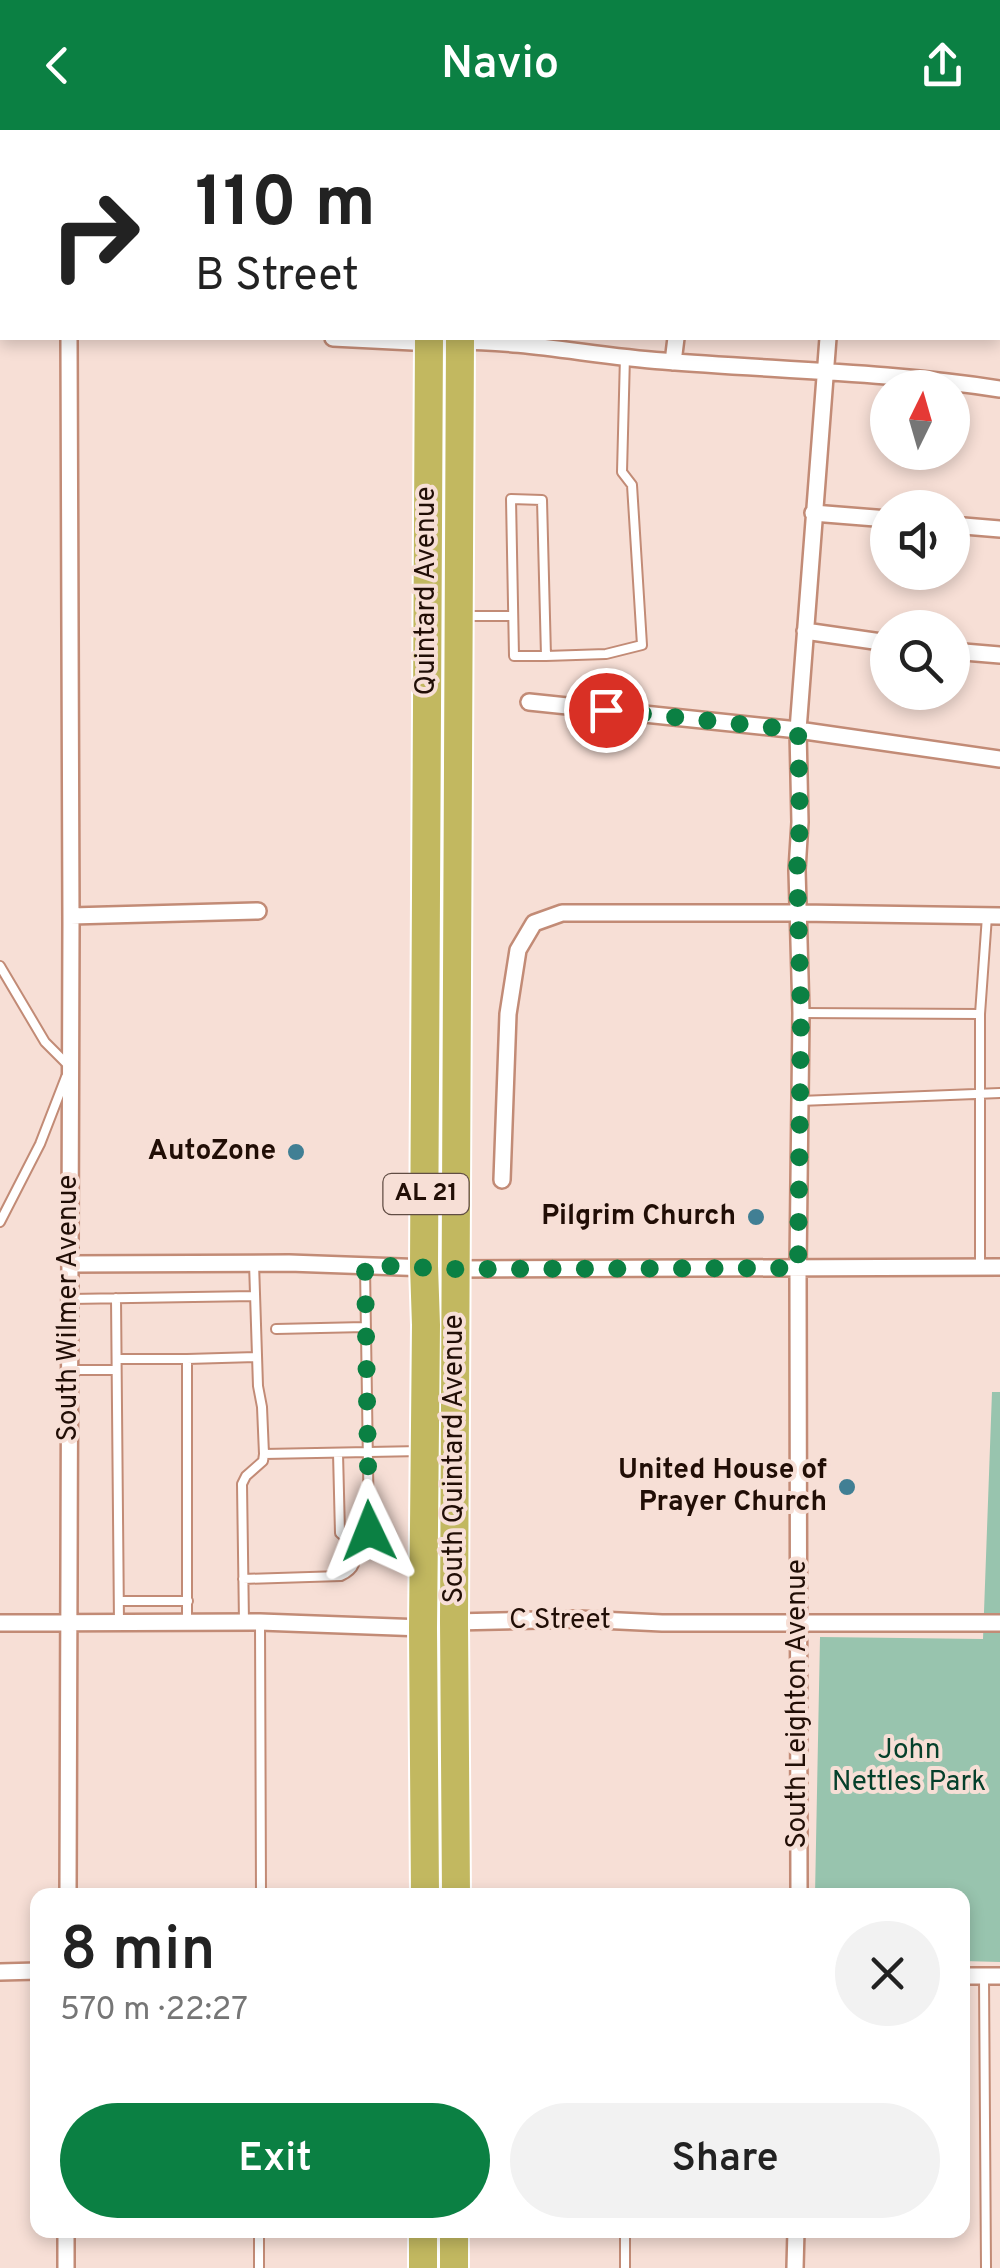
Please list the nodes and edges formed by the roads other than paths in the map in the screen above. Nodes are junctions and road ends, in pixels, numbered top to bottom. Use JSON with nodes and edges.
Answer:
{"nodes":[{"id":1,"x":69,"y":340,"type":"edge"},
{"id":2,"x":429,"y":340,"type":"edge"},
{"id":3,"x":460,"y":340,"type":"edge"},
{"id":4,"x":491,"y":340,"type":"edge"},
{"id":5,"x":676,"y":340,"type":"edge"},
{"id":6,"x":828,"y":340,"type":"edge"},
{"id":7,"x":522,"y":341,"type":"edge"},
{"id":8,"x":625,"y":356,"type":"junction"},
{"id":9,"x":673,"y":362,"type":"junction"},
{"id":10,"x":825,"y":374,"type":"junction"},
{"id":11,"x":1000,"y":389,"type":"edge"},
{"id":12,"x":814,"y":513,"type":"junction"},
{"id":13,"x":870,"y":518,"type":"edge"},
{"id":14,"x":970,"y":526,"type":"edge"},
{"id":15,"x":1000,"y":530,"type":"edge"},
{"id":16,"x":459,"y":616,"type":"junction"},
{"id":17,"x":513,"y":616,"type":"junction"},
{"id":18,"x":804,"y":631,"type":"junction"},
{"id":19,"x":870,"y":640,"type":"edge"},
{"id":20,"x":970,"y":654,"type":"edge"},
{"id":21,"x":546,"y":656,"type":"junction"},
{"id":22,"x":1000,"y":656,"type":"edge"},
{"id":23,"x":529,"y":702,"type":"dead end"},
{"id":24,"x":798,"y":730,"type":"junction"},
{"id":25,"x":1000,"y":759,"type":"edge"},
{"id":26,"x":458,"y":843,"type":"joint"},
{"id":27,"x":426,"y":844,"type":"joint"},
{"id":28,"x":258,"y":912,"type":"dead end"},
{"id":29,"x":800,"y":912,"type":"junction"},
{"id":30,"x":70,"y":916,"type":"junction"},
{"id":31,"x":993,"y":916,"type":"edge"},
{"id":32,"x":0,"y":966,"type":"edge"},
{"id":33,"x":801,"y":1013,"type":"junction"},
{"id":34,"x":980,"y":1014,"type":"junction"},
{"id":35,"x":70,"y":1067,"type":"junction"},
{"id":36,"x":979,"y":1094,"type":"junction"},
{"id":37,"x":1000,"y":1094,"type":"edge"},
{"id":38,"x":799,"y":1101,"type":"junction"},
{"id":39,"x":502,"y":1180,"type":"dead end"},
{"id":40,"x":0,"y":1222,"type":"edge"},
{"id":41,"x":254,"y":1263,"type":"junction"},
{"id":42,"x":70,"y":1264,"type":"junction"},
{"id":43,"x":365,"y":1265,"type":"junction"},
{"id":44,"x":424,"y":1266,"type":"junction"},
{"id":45,"x":980,"y":1267,"type":"junction"},
{"id":46,"x":1000,"y":1267,"type":"edge"},
{"id":47,"x":798,"y":1268,"type":"junction"},
{"id":48,"x":457,"y":1269,"type":"junction"},
{"id":49,"x":255,"y":1296,"type":"junction"},
{"id":50,"x":116,"y":1298,"type":"junction"},
{"id":51,"x":70,"y":1299,"type":"junction"},
{"id":52,"x":365,"y":1327,"type":"junction"},
{"id":53,"x":276,"y":1329,"type":"dead end"},
{"id":54,"x":257,"y":1357,"type":"junction"},
{"id":55,"x":116,"y":1358,"type":"junction"},
{"id":56,"x":186,"y":1359,"type":"junction"},
{"id":57,"x":70,"y":1370,"type":"junction"},
{"id":58,"x":116,"y":1370,"type":"junction"},
{"id":59,"x":426,"y":1451,"type":"junction"},
{"id":60,"x":338,"y":1452,"type":"junction"},
{"id":61,"x":366,"y":1452,"type":"junction"},
{"id":62,"x":264,"y":1454,"type":"junction"},
{"id":63,"x":355,"y":1546,"type":"junction"},
{"id":64,"x":243,"y":1579,"type":"junction"},
{"id":65,"x":118,"y":1601,"type":"junction"},
{"id":66,"x":188,"y":1601,"type":"junction"},
{"id":67,"x":0,"y":1622,"type":"edge"},
{"id":68,"x":187,"y":1622,"type":"junction"},
{"id":69,"x":252,"y":1622,"type":"junction"},
{"id":70,"x":454,"y":1622,"type":"junction"},
{"id":71,"x":68,"y":1623,"type":"junction"},
{"id":72,"x":119,"y":1623,"type":"junction"},
{"id":73,"x":798,"y":1624,"type":"junction"},
{"id":74,"x":1000,"y":1624,"type":"edge"},
{"id":75,"x":424,"y":1628,"type":"junction"},
{"id":76,"x":68,"y":1888,"type":"edge"},
{"id":77,"x":262,"y":1888,"type":"edge"},
{"id":78,"x":425,"y":1888,"type":"edge"},
{"id":79,"x":456,"y":1888,"type":"edge"},
{"id":80,"x":798,"y":1888,"type":"edge"},
{"id":81,"x":30,"y":1971,"type":"edge"},
{"id":82,"x":0,"y":1972,"type":"edge"},
{"id":83,"x":992,"y":1976,"type":"edge"},
{"id":84,"x":66,"y":2238,"type":"edge"},
{"id":85,"x":259,"y":2238,"type":"edge"},
{"id":86,"x":424,"y":2238,"type":"edge"},
{"id":87,"x":454,"y":2238,"type":"edge"},
{"id":88,"x":625,"y":2238,"type":"edge"},
{"id":89,"x":796,"y":2238,"type":"edge"},
{"id":90,"x":66,"y":2268,"type":"edge"},
{"id":91,"x":259,"y":2268,"type":"edge"},
{"id":92,"x":423,"y":2268,"type":"edge"},
{"id":93,"x":454,"y":2268,"type":"edge"},
{"id":94,"x":625,"y":2268,"type":"edge"},
{"id":95,"x":795,"y":2268,"type":"edge"},
{"id":96,"x":986,"y":2268,"type":"edge"}],
"edges":[{"from":1,"to":30,"type":"street","name":"South Wilmer Avenue"},
{"from":2,"to":27,"type":"highway","name":"Quintard Avenue","number":"AL 21"},
{"from":3,"to":16,"type":"highway","name":"Quintard Avenue","number":"AL 21"},
{"from":4,"to":7,"type":"street"},
{"from":5,"to":9,"type":"street"},
{"from":6,"to":10,"type":"street","name":"South Leighton Avenue"},
{"from":7,"to":8,"type":"street"},
{"from":8,"to":9,"type":"street"},
{"from":8,"to":21,"type":"lane"},
{"from":9,"to":10,"type":"street"},
{"from":10,"to":11,"type":"street"},
{"from":10,"to":12,"type":"street","name":"South Leighton Avenue"},
{"from":12,"to":13,"type":"street"},
{"from":12,"to":18,"type":"street","name":"South Leighton Avenue"},
{"from":14,"to":15,"type":"street"},
{"from":16,"to":17,"type":"lane"},
{"from":16,"to":26,"type":"highway","name":"Quintard Avenue","number":"AL 21"},
{"from":17,"to":21,"type":"lane"},
{"from":17,"to":21,"type":"lane"},
{"from":18,"to":19,"type":"street"},
{"from":18,"to":24,"type":"street","name":"South Leighton Avenue"},
{"from":20,"to":22,"type":"street"},
{"from":23,"to":24,"type":"street"},
{"from":24,"to":25,"type":"street"},
{"from":24,"to":29,"type":"street","name":"South Leighton Avenue"},
{"from":26,"to":48,"type":"highway","name":"South Quintard Avenue","number":"AL 21"},
{"from":27,"to":44,"type":"highway","name":"South Quintard Avenue","number":"AL 21"},
{"from":28,"to":30,"type":"street"},
{"from":29,"to":31,"type":"street"},
{"from":29,"to":33,"type":"street","name":"South Leighton Avenue"},
{"from":29,"to":39,"type":"street"},
{"from":30,"to":35,"type":"street","name":"South Wilmer Avenue"},
{"from":31,"to":34,"type":"lane"},
{"from":32,"to":35,"type":"lane"},
{"from":33,"to":34,"type":"lane"},
{"from":33,"to":38,"type":"street","name":"South Leighton Avenue"},
{"from":34,"to":36,"type":"lane"},
{"from":35,"to":40,"type":"lane"},
{"from":35,"to":42,"type":"street","name":"South Wilmer Avenue"},
{"from":36,"to":37,"type":"lane"},
{"from":36,"to":38,"type":"lane"},
{"from":36,"to":45,"type":"lane"},
{"from":38,"to":47,"type":"street","name":"South Leighton Avenue"},
{"from":41,"to":42,"type":"street"},
{"from":41,"to":43,"type":"street"},
{"from":41,"to":49,"type":"lane"},
{"from":42,"to":51,"type":"street","name":"South Wilmer Avenue"},
{"from":43,"to":44,"type":"street"},
{"from":43,"to":52,"type":"lane"},
{"from":44,"to":48,"type":"street"},
{"from":44,"to":59,"type":"highway","name":"South Quintard Avenue","number":"AL 21"},
{"from":45,"to":46,"type":"street"},
{"from":45,"to":47,"type":"street"},
{"from":47,"to":48,"type":"street"},
{"from":47,"to":73,"type":"street","name":"South Leighton Avenue"},
{"from":48,"to":70,"type":"highway","name":"South Quintard Avenue","number":"AL 21"},
{"from":49,"to":50,"type":"lane"},
{"from":49,"to":54,"type":"lane"},
{"from":50,"to":51,"type":"lane"},
{"from":50,"to":55,"type":"lane"},
{"from":51,"to":57,"type":"street","name":"South Wilmer Avenue"},
{"from":52,"to":53,"type":"lane"},
{"from":52,"to":61,"type":"lane"},
{"from":54,"to":56,"type":"lane"},
{"from":54,"to":62,"type":"lane"},
{"from":55,"to":56,"type":"lane"},
{"from":55,"to":58,"type":"lane"},
{"from":56,"to":66,"type":"lane"},
{"from":57,"to":58,"type":"lane"},
{"from":57,"to":71,"type":"street","name":"South Wilmer Avenue"},
{"from":58,"to":65,"type":"lane"},
{"from":59,"to":61,"type":"lane"},
{"from":59,"to":75,"type":"highway","name":"South Quintard Avenue","number":"AL 21"},
{"from":60,"to":61,"type":"lane"},
{"from":60,"to":62,"type":"lane"},
{"from":60,"to":63,"type":"lane"},
{"from":61,"to":63,"type":"lane"},
{"from":62,"to":64,"type":"lane"},
{"from":63,"to":64,"type":"lane"},
{"from":64,"to":69,"type":"lane"},
{"from":65,"to":66,"type":"lane"},
{"from":65,"to":72,"type":"lane"},
{"from":66,"to":68,"type":"lane"},
{"from":67,"to":71,"type":"street","name":"C Street"},
{"from":68,"to":69,"type":"street","name":"C Street"},
{"from":68,"to":72,"type":"street","name":"C Street"},
{"from":69,"to":75,"type":"street","name":"C Street"},
{"from":69,"to":77,"type":"lane"},
{"from":70,"to":73,"type":"street","name":"C Street"},
{"from":70,"to":75,"type":"street","name":"C Street"},
{"from":70,"to":79,"type":"highway","name":"South Quintard Avenue","number":"AL 21"},
{"from":71,"to":72,"type":"street","name":"C Street"},
{"from":71,"to":76,"type":"street","name":"South Wilmer Avenue"},
{"from":73,"to":74,"type":"street","name":"C Street"},
{"from":73,"to":80,"type":"street","name":"South Leighton Avenue"},
{"from":75,"to":78,"type":"highway","name":"South Quintard Avenue","number":"AL 21"},
{"from":81,"to":82,"type":"street"},
{"from":83,"to":96,"type":"lane"},
{"from":84,"to":90,"type":"street"},
{"from":85,"to":91,"type":"lane"},
{"from":86,"to":92,"type":"highway"},
{"from":87,"to":93,"type":"highway"},
{"from":88,"to":94,"type":"lane"},
{"from":89,"to":95,"type":"street"}]}
